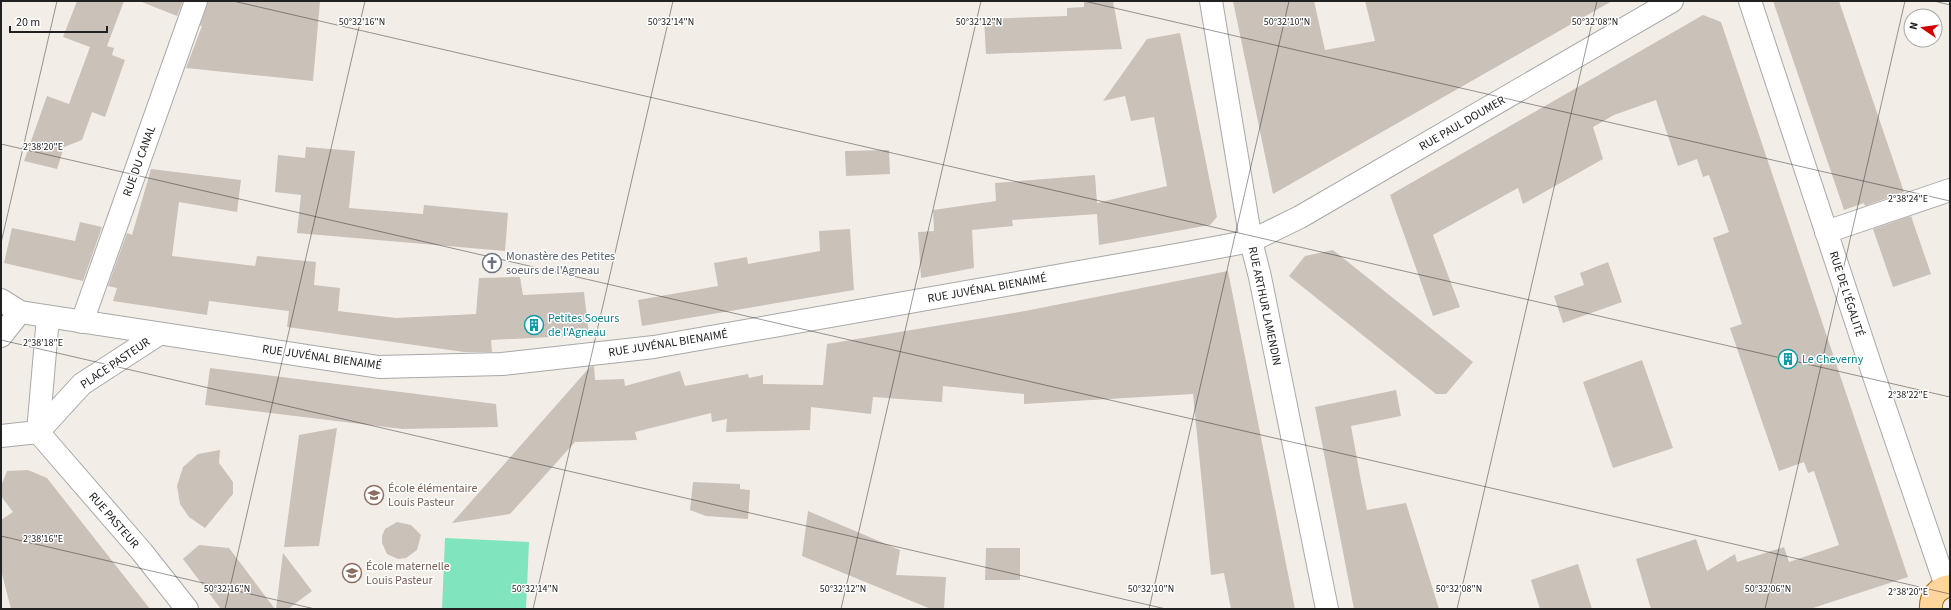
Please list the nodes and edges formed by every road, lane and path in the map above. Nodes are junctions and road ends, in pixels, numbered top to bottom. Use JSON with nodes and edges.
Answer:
{"nodes":[{"id":1,"x":196,"y":1,"type":"edge"},
{"id":2,"x":1211,"y":1,"type":"edge"},
{"id":3,"x":1672,"y":1,"type":"edge"},
{"id":4,"x":1750,"y":1,"type":"edge"},
{"id":5,"x":1950,"y":190,"type":"edge"},
{"id":6,"x":1826,"y":232,"type":"junction"},
{"id":7,"x":1251,"y":241,"type":"junction"},
{"id":8,"x":1,"y":300,"type":"edge"},
{"id":9,"x":20,"y":312,"type":"junction"},
{"id":10,"x":48,"y":316,"type":"junction"},
{"id":11,"x":82,"y":322,"type":"junction"},
{"id":12,"x":159,"y":334,"type":"junction"},
{"id":13,"x":1,"y":336,"type":"edge"},
{"id":14,"x":38,"y":432,"type":"junction"},
{"id":15,"x":1,"y":436,"type":"edge"},
{"id":16,"x":1948,"y":586,"type":"edge"},
{"id":17,"x":187,"y":609,"type":"edge"},
{"id":18,"x":1327,"y":609,"type":"edge"},
{"id":19,"x":1931,"y":609,"type":"edge"}],
"edges":[{"from":1,"to":11,"type":"street","name":"RUE DU CANAL"},
{"from":2,"to":7,"type":"street","name":"RUE ARTHUR LAMENDIN"},
{"from":3,"to":7,"type":"street","name":"RUE PAUL DOUMER"},
{"from":4,"to":6,"type":"street","name":"RUE DE L'ÉGALITÉ"},
{"from":5,"to":6,"type":"street"},
{"from":6,"to":16,"type":"street","name":"RUE DE L'ÉGALITÉ"},
{"from":7,"to":12,"type":"street","name":"RUE JUVÉNAL BIENAIMÉ"},
{"from":7,"to":18,"type":"street","name":"RUE ARTHUR LAMENDIN"},
{"from":8,"to":9,"type":"street"},
{"from":9,"to":10,"type":"street"},
{"from":9,"to":13,"type":"street"},
{"from":10,"to":11,"type":"street"},
{"from":10,"to":14,"type":"street"},
{"from":11,"to":12,"type":"street","name":"RUE JUVÉNAL BIENAIMÉ"},
{"from":12,"to":14,"type":"street","name":"PLACE PASTEUR"},
{"from":14,"to":15,"type":"street"},
{"from":14,"to":17,"type":"street","name":"RUE PASTEUR"},
{"from":16,"to":19,"type":"main road"}]}
